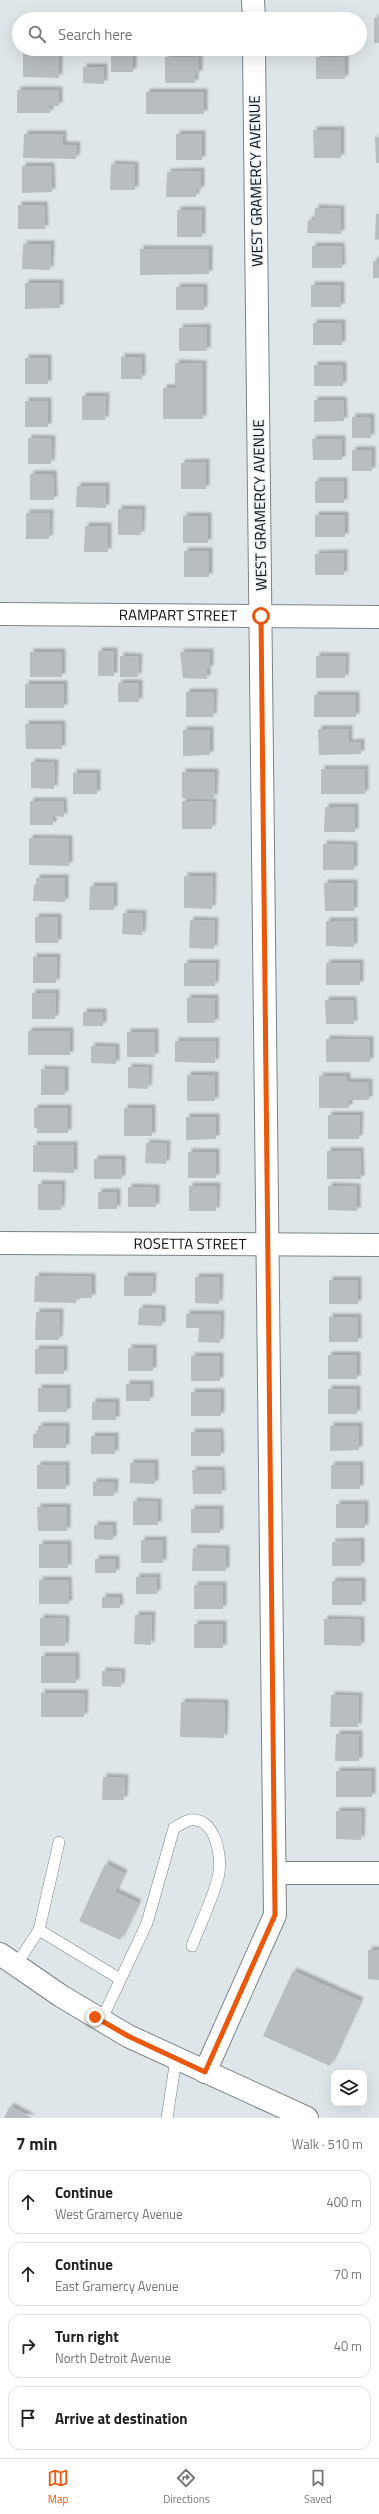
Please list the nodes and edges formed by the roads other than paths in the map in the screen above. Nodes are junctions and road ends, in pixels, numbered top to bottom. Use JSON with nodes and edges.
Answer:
{"nodes":[{"id":1,"x":253,"y":0,"type":"edge"},
{"id":2,"x":254,"y":12,"type":"edge"},
{"id":3,"x":254,"y":56,"type":"edge"},
{"id":4,"x":0,"y":614,"type":"edge"},
{"id":5,"x":261,"y":616,"type":"junction"},
{"id":6,"x":379,"y":617,"type":"edge"},
{"id":7,"x":0,"y":1243,"type":"edge"},
{"id":8,"x":268,"y":1244,"type":"junction"},
{"id":9,"x":379,"y":1245,"type":"edge"},
{"id":10,"x":59,"y":1842,"type":"dead end"},
{"id":11,"x":276,"y":1873,"type":"junction"},
{"id":12,"x":379,"y":1873,"type":"edge"},
{"id":13,"x":39,"y":1930,"type":"junction"},
{"id":14,"x":192,"y":1946,"type":"dead end"},
{"id":15,"x":8,"y":1959,"type":"edge"},
{"id":16,"x":120,"y":1980,"type":"junction"},
{"id":17,"x":101,"y":2020,"type":"junction"},
{"id":18,"x":176,"y":2059,"type":"junction"},
{"id":19,"x":205,"y":2072,"type":"junction"},
{"id":20,"x":166,"y":2118,"type":"edge"},
{"id":21,"x":307,"y":2118,"type":"edge"}],
"edges":[{"from":1,"to":2,"type":"street"},
{"from":3,"to":5,"type":"street","name":"WEST GRAMERCY AVENUE"},
{"from":4,"to":5,"type":"street","name":"RAMPART STREET"},
{"from":5,"to":6,"type":"street","name":"RAMPART STREET"},
{"from":5,"to":8,"type":"street","name":"WEST GRAMERCY AVENUE"},
{"from":7,"to":8,"type":"street","name":"ROSETTA STREET"},
{"from":8,"to":9,"type":"street","name":"ROSETTA STREET"},
{"from":8,"to":11,"type":"street","name":"WEST GRAMERCY AVENUE"},
{"from":10,"to":13,"type":"lane"},
{"from":11,"to":12,"type":"street"},
{"from":11,"to":19,"type":"street","name":"WEST GRAMERCY AVENUE"},
{"from":13,"to":15,"type":"lane"},
{"from":13,"to":16,"type":"lane"},
{"from":14,"to":16,"type":"lane"},
{"from":15,"to":17,"type":"street"},
{"from":16,"to":17,"type":"lane"},
{"from":17,"to":18,"type":"street"},
{"from":18,"to":19,"type":"street"},
{"from":18,"to":20,"type":"lane"},
{"from":19,"to":21,"type":"street"}]}
